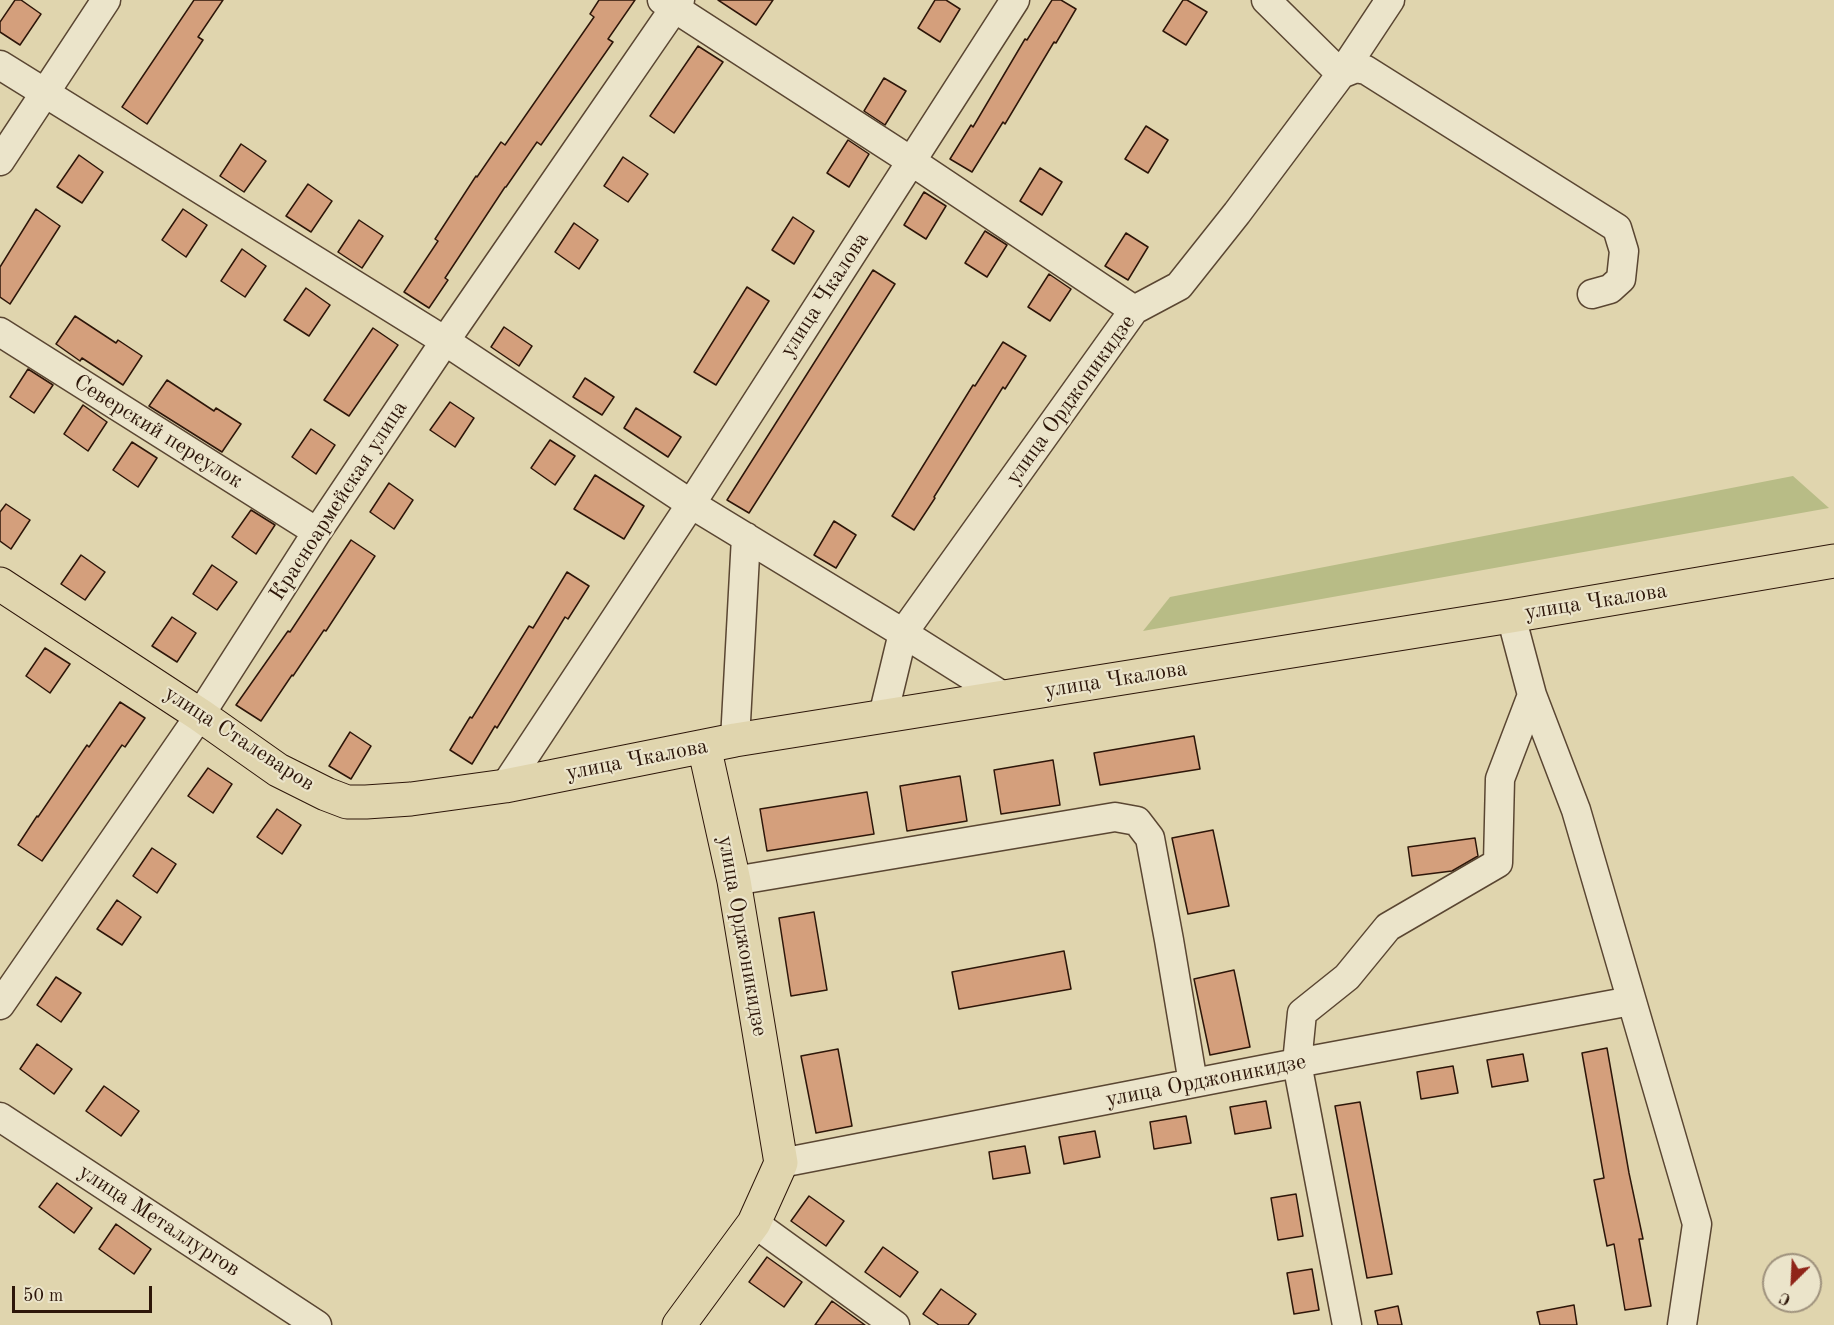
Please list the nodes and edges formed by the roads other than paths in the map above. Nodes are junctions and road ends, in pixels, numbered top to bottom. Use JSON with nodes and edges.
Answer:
{"nodes":[{"id":1,"x":106,"y":0,"type":"edge"},
{"id":2,"x":1015,"y":0,"type":"edge"},
{"id":3,"x":1266,"y":0,"type":"edge"},
{"id":4,"x":1390,"y":0,"type":"edge"},
{"id":5,"x":672,"y":3,"type":"edge"},
{"id":6,"x":0,"y":65,"type":"edge"},
{"id":7,"x":1341,"y":74,"type":"junction"},
{"id":8,"x":45,"y":92,"type":"junction"},
{"id":9,"x":0,"y":161,"type":"edge"},
{"id":10,"x":911,"y":161,"type":"junction"},
{"id":11,"x":1592,"y":294,"type":"dead end"},
{"id":12,"x":1134,"y":310,"type":"junction"},
{"id":13,"x":0,"y":332,"type":"edge"},
{"id":14,"x":445,"y":341,"type":"junction"},
{"id":15,"x":691,"y":504,"type":"junction"},
{"id":16,"x":317,"y":532,"type":"junction"},
{"id":17,"x":746,"y":537,"type":"junction"},
{"id":18,"x":1834,"y":561,"type":"edge"},
{"id":19,"x":0,"y":584,"type":"edge"},
{"id":20,"x":1511,"y":616,"type":"junction"},
{"id":21,"x":903,"y":633,"type":"junction"},
{"id":22,"x":1532,"y":695,"type":"junction"},
{"id":23,"x":1006,"y":698,"type":"junction"},
{"id":24,"x":200,"y":715,"type":"junction"},
{"id":25,"x":883,"y":716,"type":"junction"},
{"id":26,"x":720,"y":743,"type":"junction"},
{"id":27,"x":505,"y":786,"type":"junction"},
{"id":28,"x":734,"y":881,"type":"junction"},
{"id":29,"x":1631,"y":1001,"type":"junction"},
{"id":30,"x":0,"y":1005,"type":"edge"},
{"id":31,"x":1297,"y":1063,"type":"junction"},
{"id":32,"x":1193,"y":1083,"type":"junction"},
{"id":33,"x":0,"y":1117,"type":"edge"},
{"id":34,"x":781,"y":1163,"type":"junction"},
{"id":35,"x":754,"y":1223,"type":"junction"},
{"id":36,"x":302,"y":1321,"type":"edge"},
{"id":37,"x":679,"y":1325,"type":"edge"},
{"id":38,"x":895,"y":1325,"type":"edge"},
{"id":39,"x":1347,"y":1325,"type":"edge"},
{"id":40,"x":1682,"y":1325,"type":"edge"}],
"edges":[{"from":1,"to":8,"type":"street"},
{"from":2,"to":10,"type":"street","name":"улица Чкалова"},
{"from":3,"to":7,"type":"street"},
{"from":4,"to":7,"type":"street","name":"улица Орджоникидзе"},
{"from":5,"to":10,"type":"street"},
{"from":5,"to":14,"type":"street","name":"Красноармейская улица"},
{"from":6,"to":8,"type":"street"},
{"from":7,"to":11,"type":"street"},
{"from":7,"to":12,"type":"street","name":"улица Орджоникидзе"},
{"from":8,"to":9,"type":"street"},
{"from":8,"to":14,"type":"street"},
{"from":10,"to":12,"type":"street"},
{"from":10,"to":15,"type":"street","name":"улица Чкалова"},
{"from":12,"to":21,"type":"street","name":"улица Орджоникидзе"},
{"from":13,"to":16,"type":"street","name":"Северский переулок"},
{"from":14,"to":15,"type":"street"},
{"from":14,"to":16,"type":"street","name":"Красноармейская улица"},
{"from":15,"to":17,"type":"street"},
{"from":15,"to":27,"type":"street","name":"улица Чкалова"},
{"from":16,"to":24,"type":"street","name":"Красноармейская улица"},
{"from":17,"to":21,"type":"street"},
{"from":17,"to":26,"type":"street"},
{"from":18,"to":20,"type":"main road","name":"улица Чкалова"},
{"from":19,"to":24,"type":"main road","name":"улица Сталеваров"},
{"from":20,"to":22,"type":"street"},
{"from":20,"to":23,"type":"main road","name":"улица Чкалова"},
{"from":21,"to":23,"type":"street"},
{"from":21,"to":25,"type":"street","name":"улица Орджоникидзе"},
{"from":22,"to":29,"type":"street"},
{"from":22,"to":31,"type":"street"},
{"from":23,"to":25,"type":"main road","name":"улица Чкалова"},
{"from":24,"to":27,"type":"main road","name":"улица Сталеваров"},
{"from":24,"to":30,"type":"street","name":"Красноармейская улица"},
{"from":25,"to":26,"type":"main road","name":"улица Чкалова"},
{"from":26,"to":27,"type":"main road","name":"улица Чкалова"},
{"from":26,"to":28,"type":"main road","name":"улица Орджоникидзе"},
{"from":28,"to":32,"type":"street"},
{"from":28,"to":34,"type":"main road","name":"улица Орджоникидзе"},
{"from":29,"to":31,"type":"street","name":"улица Орджоникидзе"},
{"from":29,"to":40,"type":"street"},
{"from":31,"to":32,"type":"street","name":"улица Орджоникидзе"},
{"from":31,"to":39,"type":"street"},
{"from":32,"to":34,"type":"street","name":"улица Орджоникидзе"},
{"from":33,"to":36,"type":"street","name":"улица Металлургов"},
{"from":34,"to":35,"type":"main road"},
{"from":35,"to":37,"type":"main road"},
{"from":35,"to":38,"type":"street"}]}
